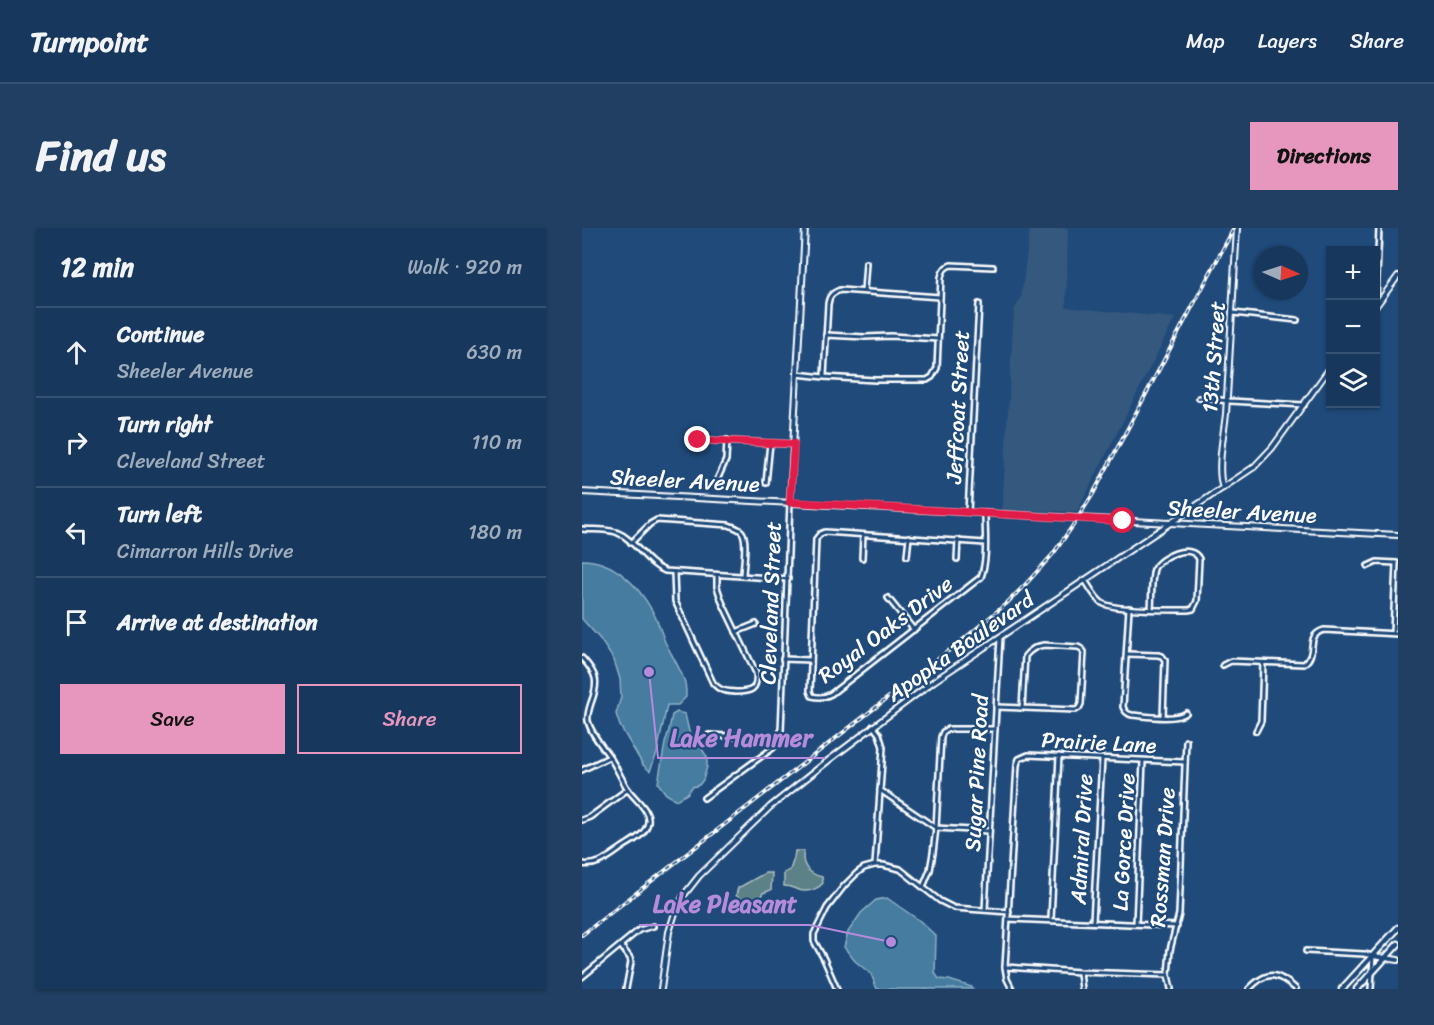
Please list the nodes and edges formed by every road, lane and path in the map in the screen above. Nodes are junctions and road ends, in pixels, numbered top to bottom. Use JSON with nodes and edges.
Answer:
{"nodes":[{"id":1,"x":805,"y":228,"type":"edge"},
{"id":2,"x":1237,"y":228,"type":"edge"},
{"id":3,"x":1379,"y":228,"type":"edge"},
{"id":4,"x":866,"y":263,"type":"dead end"},
{"id":5,"x":993,"y":267,"type":"dead end"},
{"id":6,"x":1398,"y":276,"type":"edge"},
{"id":7,"x":864,"y":292,"type":"junction"},
{"id":8,"x":940,"y":297,"type":"junction"},
{"id":9,"x":1376,"y":300,"type":"edge"},
{"id":10,"x":1380,"y":301,"type":"edge"},
{"id":11,"x":979,"y":304,"type":"dead end"},
{"id":12,"x":1233,"y":313,"type":"junction"},
{"id":13,"x":1297,"y":320,"type":"dead end"},
{"id":14,"x":826,"y":335,"type":"junction"},
{"id":15,"x":938,"y":339,"type":"junction"},
{"id":16,"x":797,"y":374,"type":"junction"},
{"id":17,"x":1326,"y":374,"type":"edge"},
{"id":18,"x":824,"y":377,"type":"junction"},
{"id":19,"x":1199,"y":398,"type":"dead end"},
{"id":20,"x":1227,"y":401,"type":"junction"},
{"id":21,"x":1304,"y":405,"type":"junction"},
{"id":22,"x":698,"y":440,"type":"dead end"},
{"id":23,"x":727,"y":440,"type":"junction"},
{"id":24,"x":770,"y":443,"type":"junction"},
{"id":25,"x":794,"y":444,"type":"junction"},
{"id":26,"x":716,"y":482,"type":"dead end"},
{"id":27,"x":766,"y":483,"type":"dead end"},
{"id":28,"x":1223,"y":488,"type":"junction"},
{"id":29,"x":582,"y":492,"type":"edge"},
{"id":30,"x":790,"y":502,"type":"junction"},
{"id":31,"x":968,"y":513,"type":"junction"},
{"id":32,"x":985,"y":513,"type":"junction"},
{"id":33,"x":1170,"y":524,"type":"junction"},
{"id":34,"x":582,"y":529,"type":"edge"},
{"id":35,"x":863,"y":534,"type":"junction"},
{"id":36,"x":1398,"y":535,"type":"edge"},
{"id":37,"x":909,"y":537,"type":"junction"},
{"id":38,"x":958,"y":540,"type":"junction"},
{"id":39,"x":631,"y":543,"type":"junction"},
{"id":40,"x":985,"y":543,"type":"junction"},
{"id":41,"x":907,"y":556,"type":"dead end"},
{"id":42,"x":862,"y":558,"type":"dead end"},
{"id":43,"x":957,"y":559,"type":"dead end"},
{"id":44,"x":1397,"y":563,"type":"edge"},
{"id":45,"x":1368,"y":566,"type":"dead end"},
{"id":46,"x":674,"y":572,"type":"junction"},
{"id":47,"x":717,"y":575,"type":"junction"},
{"id":48,"x":743,"y":576,"type":"junction"},
{"id":49,"x":788,"y":579,"type":"junction"},
{"id":50,"x":1085,"y":580,"type":"junction"},
{"id":51,"x":888,"y":598,"type":"dead end"},
{"id":52,"x":1129,"y":608,"type":"junction"},
{"id":53,"x":1151,"y":609,"type":"junction"},
{"id":54,"x":756,"y":624,"type":"dead end"},
{"id":55,"x":914,"y":630,"type":"junction"},
{"id":56,"x":736,"y":632,"type":"junction"},
{"id":57,"x":1393,"y":633,"type":"junction"},
{"id":58,"x":1398,"y":634,"type":"edge"},
{"id":59,"x":1000,"y":637,"type":"junction"},
{"id":60,"x":1126,"y":654,"type":"junction"},
{"id":61,"x":582,"y":658,"type":"edge"},
{"id":62,"x":783,"y":659,"type":"junction"},
{"id":63,"x":811,"y":660,"type":"junction"},
{"id":64,"x":1263,"y":663,"type":"junction"},
{"id":65,"x":1223,"y":665,"type":"dead end"},
{"id":66,"x":996,"y":707,"type":"junction"},
{"id":67,"x":1022,"y":708,"type":"junction"},
{"id":68,"x":1186,"y":713,"type":"dead end"},
{"id":69,"x":1164,"y":717,"type":"junction"},
{"id":70,"x":588,"y":722,"type":"junction"},
{"id":71,"x":582,"y":723,"type":"edge"},
{"id":72,"x":873,"y":726,"type":"junction"},
{"id":73,"x":995,"y":729,"type":"junction"},
{"id":74,"x":1256,"y":731,"type":"dead end"},
{"id":75,"x":709,"y":735,"type":"dead end"},
{"id":76,"x":779,"y":740,"type":"junction"},
{"id":77,"x":1186,"y":741,"type":"dead end"},
{"id":78,"x":1059,"y":756,"type":"junction"},
{"id":79,"x":609,"y":757,"type":"junction"},
{"id":80,"x":1102,"y":759,"type":"junction"},
{"id":81,"x":1143,"y":761,"type":"junction"},
{"id":82,"x":1185,"y":762,"type":"junction"},
{"id":83,"x":582,"y":770,"type":"edge"},
{"id":84,"x":628,"y":789,"type":"junction"},
{"id":85,"x":880,"y":790,"type":"junction"},
{"id":86,"x":704,"y":798,"type":"dead end"},
{"id":87,"x":582,"y":820,"type":"edge"},
{"id":88,"x":936,"y":828,"type":"junction"},
{"id":89,"x":989,"y":831,"type":"junction"},
{"id":90,"x":582,"y":864,"type":"edge"},
{"id":91,"x":875,"y":865,"type":"junction"},
{"id":92,"x":923,"y":887,"type":"junction"},
{"id":93,"x":985,"y":911,"type":"junction"},
{"id":94,"x":1009,"y":912,"type":"junction"},
{"id":95,"x":1008,"y":918,"type":"junction"},
{"id":96,"x":1051,"y":920,"type":"junction"},
{"id":97,"x":1093,"y":921,"type":"junction"},
{"id":98,"x":1136,"y":924,"type":"junction"},
{"id":99,"x":653,"y":926,"type":"dead end"},
{"id":100,"x":1177,"y":926,"type":"junction"},
{"id":101,"x":1398,"y":928,"type":"edge"},
{"id":102,"x":1398,"y":944,"type":"edge"},
{"id":103,"x":621,"y":946,"type":"junction"},
{"id":104,"x":1306,"y":951,"type":"dead end"},
{"id":105,"x":1373,"y":956,"type":"junction"},
{"id":106,"x":1385,"y":958,"type":"junction"},
{"id":107,"x":1398,"y":960,"type":"edge"},
{"id":108,"x":1005,"y":967,"type":"junction"},
{"id":109,"x":1080,"y":972,"type":"junction"},
{"id":110,"x":1371,"y":973,"type":"junction"},
{"id":111,"x":1168,"y":975,"type":"junction"},
{"id":112,"x":582,"y":977,"type":"edge"},
{"id":113,"x":626,"y":989,"type":"edge"},
{"id":114,"x":661,"y":989,"type":"edge"},
{"id":115,"x":837,"y":989,"type":"edge"},
{"id":116,"x":1012,"y":989,"type":"edge"},
{"id":117,"x":1082,"y":989,"type":"edge"},
{"id":118,"x":1171,"y":989,"type":"edge"},
{"id":119,"x":1249,"y":989,"type":"edge"},
{"id":120,"x":1296,"y":989,"type":"edge"},
{"id":121,"x":1342,"y":989,"type":"edge"},
{"id":122,"x":1357,"y":989,"type":"edge"},
{"id":123,"x":1371,"y":989,"type":"edge"}],
"edges":[{"from":1,"to":16,"type":"street","name":"Cleveland Street"},
{"from":2,"to":12,"type":"street","name":"13th Street"},
{"from":3,"to":9,"type":"street"},
{"from":4,"to":7,"type":"street"},
{"from":5,"to":8,"type":"street"},
{"from":6,"to":10,"type":"street"},
{"from":7,"to":8,"type":"street"},
{"from":7,"to":14,"type":"street"},
{"from":8,"to":15,"type":"street"},
{"from":11,"to":31,"type":"street","name":"Jeffcoat Street"},
{"from":12,"to":13,"type":"street"},
{"from":12,"to":20,"type":"street","name":"13th Street"},
{"from":14,"to":15,"type":"street"},
{"from":14,"to":18,"type":"street"},
{"from":15,"to":18,"type":"street"},
{"from":16,"to":18,"type":"street"},
{"from":16,"to":25,"type":"street","name":"Cleveland Street"},
{"from":17,"to":21,"type":"street","name":"Apopka Boulevard"},
{"from":19,"to":20,"type":"street"},
{"from":20,"to":21,"type":"street"},
{"from":20,"to":28,"type":"street","name":"13th Street"},
{"from":21,"to":28,"type":"street","name":"Apopka Boulevard"},
{"from":22,"to":23,"type":"street"},
{"from":23,"to":24,"type":"street"},
{"from":23,"to":26,"type":"street"},
{"from":24,"to":25,"type":"street"},
{"from":24,"to":27,"type":"street"},
{"from":25,"to":30,"type":"street","name":"Cleveland Street"},
{"from":28,"to":33,"type":"street","name":"Apopka Boulevard"},
{"from":29,"to":30,"type":"street","name":"Sheeler Avenue"},
{"from":30,"to":31,"type":"street","name":"Sheeler Avenue"},
{"from":30,"to":49,"type":"street","name":"Cleveland Street"},
{"from":31,"to":32,"type":"street","name":"Sheeler Avenue"},
{"from":32,"to":33,"type":"street","name":"Sheeler Avenue"},
{"from":32,"to":40,"type":"street","name":"Royal Oaks Drive"},
{"from":33,"to":36,"type":"street","name":"Sheeler Avenue"},
{"from":33,"to":50,"type":"street","name":"Apopka Boulevard"},
{"from":34,"to":39,"type":"street"},
{"from":35,"to":37,"type":"street","name":"Royal Oaks Drive"},
{"from":35,"to":42,"type":"street"},
{"from":35,"to":63,"type":"street","name":"Royal Oaks Drive"},
{"from":37,"to":38,"type":"street","name":"Royal Oaks Drive"},
{"from":37,"to":41,"type":"street"},
{"from":38,"to":40,"type":"street","name":"Royal Oaks Drive"},
{"from":38,"to":43,"type":"street"},
{"from":39,"to":46,"type":"street"},
{"from":39,"to":48,"type":"street"},
{"from":40,"to":55,"type":"street","name":"Royal Oaks Drive"},
{"from":44,"to":45,"type":"street"},
{"from":44,"to":57,"type":"street"},
{"from":46,"to":47,"type":"street"},
{"from":46,"to":56,"type":"street"},
{"from":47,"to":48,"type":"street"},
{"from":47,"to":56,"type":"street"},
{"from":48,"to":49,"type":"street"},
{"from":49,"to":62,"type":"street","name":"Cleveland Street"},
{"from":50,"to":52,"type":"street"},
{"from":50,"to":59,"type":"street","name":"Apopka Boulevard"},
{"from":51,"to":55,"type":"street"},
{"from":52,"to":53,"type":"street"},
{"from":52,"to":60,"type":"street"},
{"from":53,"to":53,"type":"street"},
{"from":54,"to":56,"type":"street"},
{"from":55,"to":63,"type":"street","name":"Royal Oaks Drive"},
{"from":57,"to":58,"type":"street"},
{"from":57,"to":64,"type":"street"},
{"from":59,"to":66,"type":"street","name":"Sugar Pine Road"},
{"from":59,"to":72,"type":"street","name":"Apopka Boulevard"},
{"from":60,"to":69,"type":"street"},
{"from":60,"to":69,"type":"street"},
{"from":61,"to":70,"type":"street"},
{"from":62,"to":63,"type":"street"},
{"from":62,"to":76,"type":"street","name":"Cleveland Street"},
{"from":64,"to":65,"type":"street"},
{"from":64,"to":74,"type":"street"},
{"from":66,"to":67,"type":"street"},
{"from":66,"to":73,"type":"street","name":"Sugar Pine Road"},
{"from":67,"to":67,"type":"street"},
{"from":68,"to":69,"type":"street"},
{"from":70,"to":71,"type":"street"},
{"from":70,"to":79,"type":"street"},
{"from":72,"to":85,"type":"street"},
{"from":72,"to":114,"type":"street","name":"Apopka Boulevard"},
{"from":73,"to":88,"type":"street"},
{"from":73,"to":89,"type":"street","name":"Sugar Pine Road"},
{"from":75,"to":76,"type":"street"},
{"from":76,"to":86,"type":"street"},
{"from":77,"to":82,"type":"street","name":"Rossman Drive"},
{"from":78,"to":80,"type":"street","name":"Prairie Lane"},
{"from":78,"to":94,"type":"street","name":"Prairie Lane"},
{"from":78,"to":96,"type":"street"},
{"from":79,"to":83,"type":"street"},
{"from":79,"to":84,"type":"street"},
{"from":80,"to":81,"type":"street","name":"Prairie Lane"},
{"from":80,"to":97,"type":"street","name":"Admiral Drive"},
{"from":81,"to":82,"type":"street","name":"Prairie Lane"},
{"from":81,"to":98,"type":"street","name":"La Gorce Drive"},
{"from":82,"to":100,"type":"street","name":"Rossman Drive"},
{"from":84,"to":87,"type":"street"},
{"from":84,"to":90,"type":"street"},
{"from":85,"to":88,"type":"street"},
{"from":85,"to":91,"type":"street"},
{"from":88,"to":89,"type":"street"},
{"from":88,"to":92,"type":"street"},
{"from":89,"to":93,"type":"street","name":"Sugar Pine Road"},
{"from":91,"to":92,"type":"street"},
{"from":91,"to":115,"type":"street"},
{"from":92,"to":93,"type":"street"},
{"from":93,"to":94,"type":"street"},
{"from":94,"to":95,"type":"street"},
{"from":95,"to":96,"type":"street"},
{"from":95,"to":108,"type":"street"},
{"from":96,"to":97,"type":"street"},
{"from":97,"to":98,"type":"street"},
{"from":98,"to":100,"type":"street"},
{"from":99,"to":103,"type":"street"},
{"from":100,"to":111,"type":"street","name":"Rossman Drive"},
{"from":101,"to":105,"type":"main road"},
{"from":102,"to":106,"type":"main road"},
{"from":103,"to":112,"type":"street"},
{"from":103,"to":113,"type":"street"},
{"from":104,"to":105,"type":"street"},
{"from":105,"to":106,"type":"street"},
{"from":105,"to":110,"type":"street"},
{"from":105,"to":121,"type":"main road"},
{"from":106,"to":107,"type":"street"},
{"from":106,"to":110,"type":"main road"},
{"from":108,"to":109,"type":"street"},
{"from":108,"to":116,"type":"street"},
{"from":109,"to":111,"type":"street"},
{"from":109,"to":117,"type":"street"},
{"from":110,"to":122,"type":"main road"},
{"from":110,"to":123,"type":"street"},
{"from":111,"to":118,"type":"street","name":"Rossman Drive"},
{"from":119,"to":120,"type":"street"}]}
